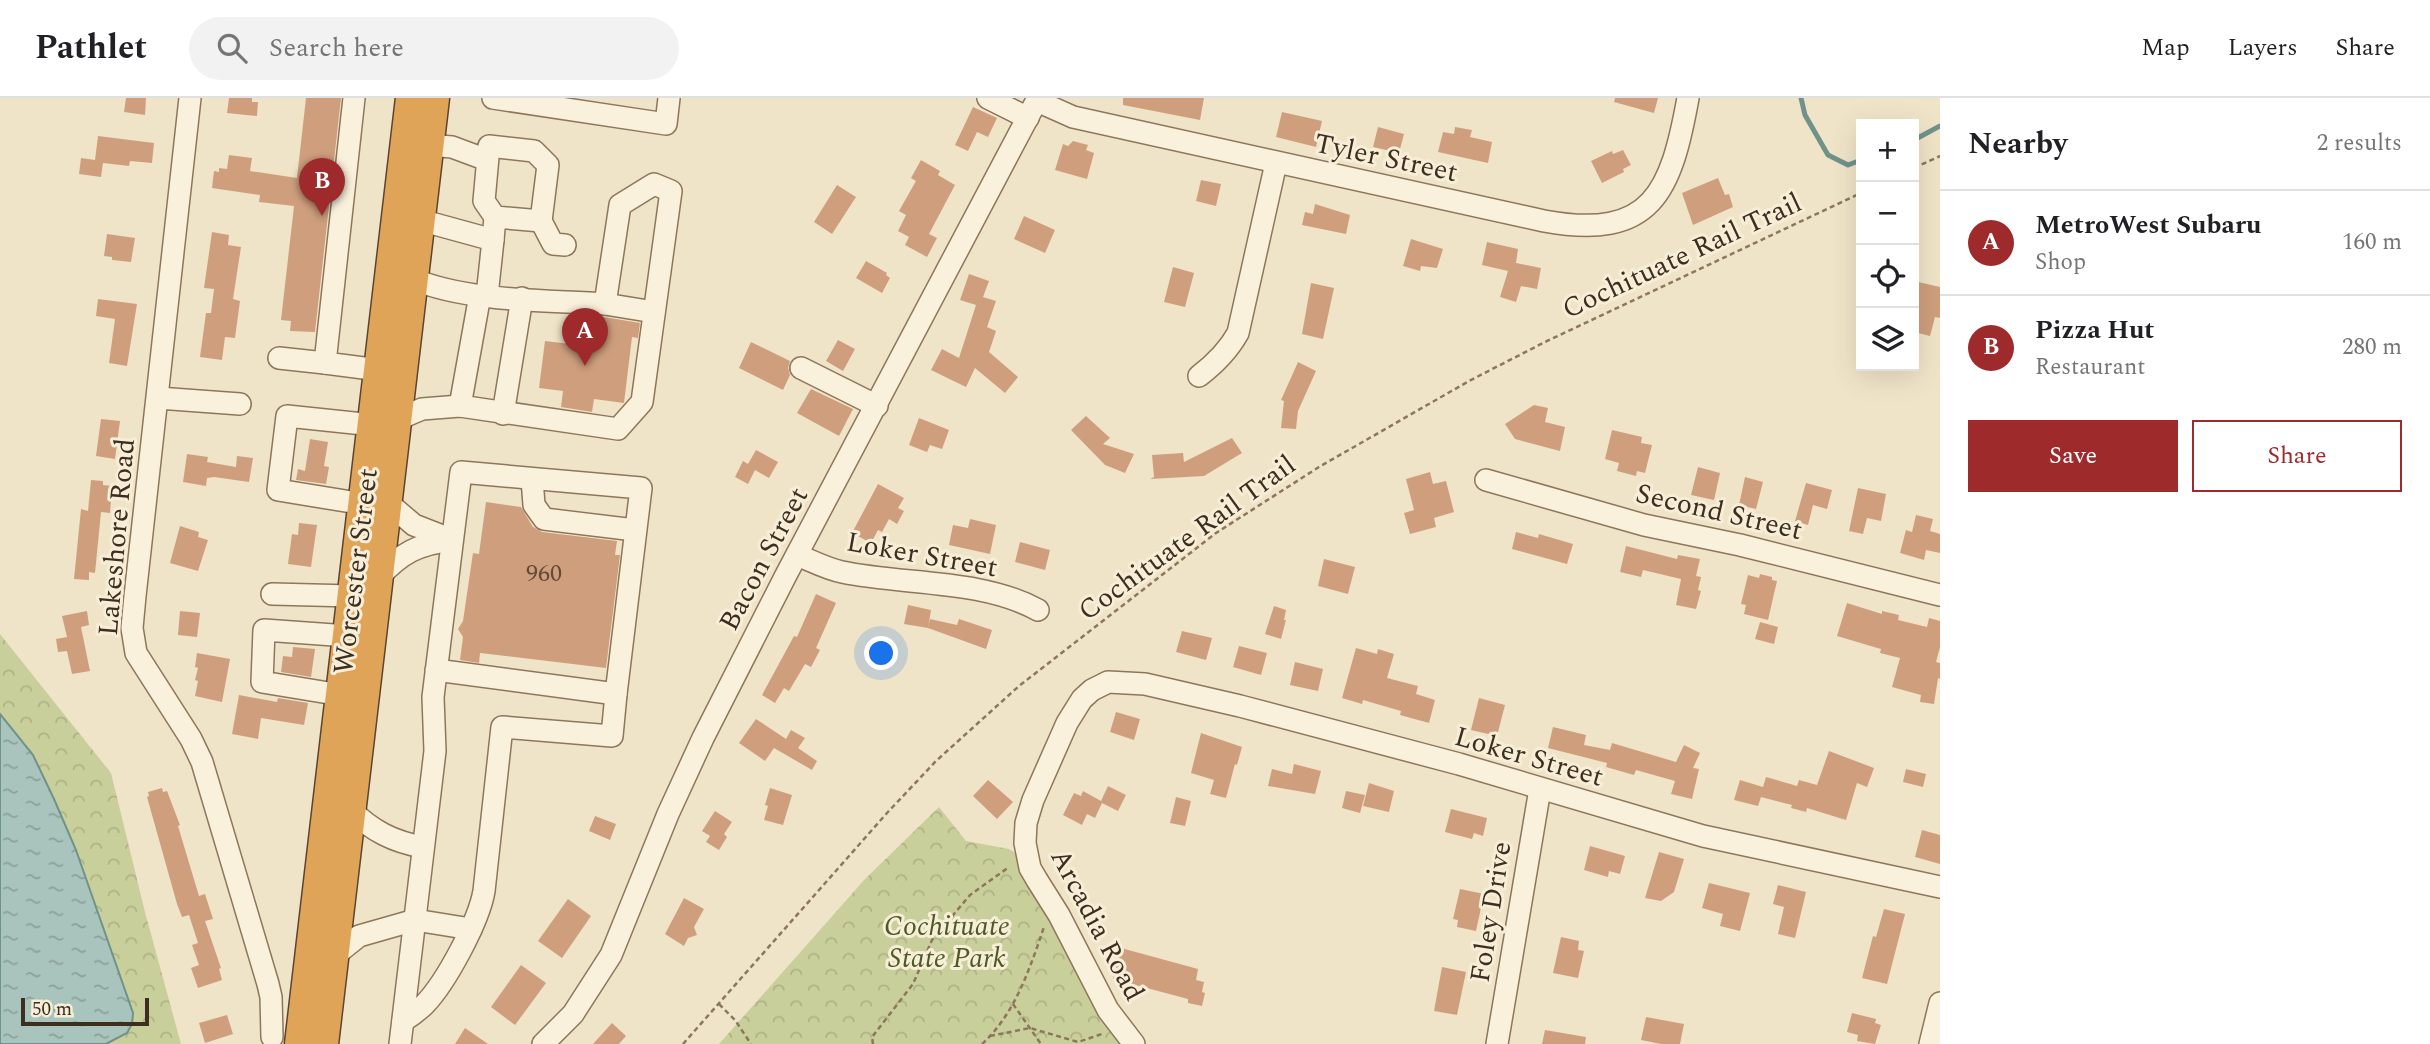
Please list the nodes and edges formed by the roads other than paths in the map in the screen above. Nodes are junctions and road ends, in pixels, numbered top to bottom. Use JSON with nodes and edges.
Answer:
{"nodes":[{"id":1,"x":190,"y":98,"type":"edge"},
{"id":2,"x":354,"y":98,"type":"edge"},
{"id":3,"x":411,"y":98,"type":"edge"},
{"id":4,"x":434,"y":98,"type":"edge"},
{"id":5,"x":495,"y":98,"type":"edge"},
{"id":6,"x":669,"y":98,"type":"edge"},
{"id":7,"x":988,"y":98,"type":"edge"},
{"id":8,"x":1688,"y":98,"type":"edge"},
{"id":9,"x":572,"y":104,"type":"edge"},
{"id":10,"x":1034,"y":106,"type":"edge"},
{"id":11,"x":429,"y":145,"type":"junction"},
{"id":12,"x":487,"y":160,"type":"junction"},
{"id":13,"x":1276,"y":163,"type":"junction"},
{"id":14,"x":495,"y":217,"type":"junction"},
{"id":15,"x":419,"y":220,"type":"junction"},
{"id":16,"x":541,"y":221,"type":"junction"},
{"id":17,"x":494,"y":240,"type":"junction"},
{"id":18,"x":565,"y":245,"type":"dead end"},
{"id":19,"x":413,"y":279,"type":"junction"},
{"id":20,"x":483,"y":295,"type":"junction"},
{"id":21,"x":522,"y":298,"type":"junction"},
{"id":22,"x":605,"y":304,"type":"junction"},
{"id":23,"x":654,"y":312,"type":"junction"},
{"id":24,"x":279,"y":358,"type":"dead end"},
{"id":25,"x":325,"y":363,"type":"junction"},
{"id":26,"x":801,"y":368,"type":"dead end"},
{"id":27,"x":379,"y":370,"type":"junction"},
{"id":28,"x":1199,"y":376,"type":"dead end"},
{"id":29,"x":158,"y":398,"type":"junction"},
{"id":30,"x":240,"y":404,"type":"dead end"},
{"id":31,"x":460,"y":406,"type":"junction"},
{"id":32,"x":877,"y":406,"type":"junction"},
{"id":33,"x":503,"y":414,"type":"junction"},
{"id":34,"x":384,"y":422,"type":"junction"},
{"id":35,"x":531,"y":479,"type":"junction"},
{"id":36,"x":1486,"y":480,"type":"dead end"},
{"id":37,"x":375,"y":503,"type":"junction"},
{"id":38,"x":635,"y":530,"type":"junction"},
{"id":39,"x":452,"y":540,"type":"junction"},
{"id":40,"x":797,"y":555,"type":"junction"},
{"id":41,"x":378,"y":578,"type":"junction"},
{"id":42,"x":272,"y":594,"type":"dead end"},
{"id":43,"x":1940,"y":595,"type":"edge"},
{"id":44,"x":353,"y":596,"type":"junction"},
{"id":45,"x":1038,"y":610,"type":"dead end"},
{"id":46,"x":348,"y":636,"type":"junction"},
{"id":47,"x":436,"y":670,"type":"junction"},
{"id":48,"x":1104,"y":684,"type":"joint"},
{"id":49,"x":616,"y":694,"type":"junction"},
{"id":50,"x":341,"y":695,"type":"junction"},
{"id":51,"x":1540,"y":789,"type":"junction"},
{"id":52,"x":351,"y":810,"type":"junction"},
{"id":53,"x":423,"y":847,"type":"junction"},
{"id":54,"x":1940,"y":887,"type":"edge"},
{"id":55,"x":415,"y":920,"type":"junction"},
{"id":56,"x":471,"y":929,"type":"junction"},
{"id":57,"x":334,"y":956,"type":"junction"},
{"id":58,"x":1940,"y":1003,"type":"edge"},
{"id":59,"x":402,"y":1021,"type":"junction"},
{"id":60,"x":1127,"y":1036,"type":"edge"},
{"id":61,"x":286,"y":1041,"type":"edge"},
{"id":62,"x":323,"y":1044,"type":"edge"},
{"id":63,"x":400,"y":1044,"type":"edge"},
{"id":64,"x":543,"y":1044,"type":"edge"},
{"id":65,"x":1497,"y":1044,"type":"edge"},
{"id":66,"x":1930,"y":1044,"type":"edge"}],
"edges":[{"from":1,"to":29,"type":"street","name":"Lakeshore Road"},
{"from":2,"to":25,"type":"street"},
{"from":3,"to":27,"type":"highway","name":"Worcester Street"},
{"from":4,"to":11,"type":"highway","name":"Worcester Street"},
{"from":5,"to":9,"type":"street"},
{"from":6,"to":9,"type":"street"},
{"from":7,"to":10,"type":"street","name":"Tyler Street"},
{"from":8,"to":13,"type":"street","name":"Tyler Street"},
{"from":10,"to":13,"type":"street","name":"Tyler Street"},
{"from":10,"to":32,"type":"street","name":"Bacon Street"},
{"from":11,"to":12,"type":"street"},
{"from":11,"to":15,"type":"highway","name":"Worcester Street"},
{"from":12,"to":14,"type":"street"},
{"from":12,"to":16,"type":"street"},
{"from":13,"to":28,"type":"street"},
{"from":14,"to":16,"type":"street"},
{"from":14,"to":17,"type":"street"},
{"from":15,"to":17,"type":"street"},
{"from":15,"to":19,"type":"highway","name":"Worcester Street"},
{"from":16,"to":18,"type":"street"},
{"from":17,"to":20,"type":"street"},
{"from":19,"to":20,"type":"street"},
{"from":19,"to":34,"type":"highway","name":"Worcester Street"},
{"from":20,"to":21,"type":"street"},
{"from":20,"to":31,"type":"street"},
{"from":21,"to":22,"type":"street"},
{"from":21,"to":33,"type":"street"},
{"from":22,"to":23,"type":"street"},
{"from":22,"to":23,"type":"street"},
{"from":23,"to":33,"type":"street"},
{"from":24,"to":25,"type":"street"},
{"from":25,"to":27,"type":"street"},
{"from":26,"to":32,"type":"street"},
{"from":27,"to":34,"type":"highway","name":"Worcester Street"},
{"from":29,"to":30,"type":"street"},
{"from":29,"to":61,"type":"street","name":"Lakeshore Road"},
{"from":31,"to":33,"type":"street"},
{"from":31,"to":34,"type":"street"},
{"from":32,"to":40,"type":"street","name":"Bacon Street"},
{"from":34,"to":37,"type":"highway","name":"Worcester Street"},
{"from":34,"to":37,"type":"street"},
{"from":35,"to":38,"type":"street"},
{"from":35,"to":38,"type":"street"},
{"from":35,"to":39,"type":"street"},
{"from":36,"to":43,"type":"street","name":"Second Street"},
{"from":37,"to":39,"type":"street"},
{"from":37,"to":41,"type":"highway","name":"Worcester Street"},
{"from":37,"to":44,"type":"highway","name":"Worcester Street"},
{"from":38,"to":49,"type":"street"},
{"from":39,"to":41,"type":"street"},
{"from":39,"to":47,"type":"street"},
{"from":40,"to":45,"type":"street","name":"Loker Street"},
{"from":40,"to":64,"type":"street","name":"Bacon Street"},
{"from":41,"to":52,"type":"highway","name":"Worcester Street"},
{"from":42,"to":44,"type":"street"},
{"from":44,"to":46,"type":"highway","name":"Worcester Street"},
{"from":46,"to":50,"type":"highway","name":"Worcester Street"},
{"from":46,"to":50,"type":"street"},
{"from":47,"to":49,"type":"street"},
{"from":47,"to":53,"type":"street"},
{"from":48,"to":51,"type":"street","name":"Loker Street"},
{"from":48,"to":60,"type":"street","name":"Arcadia Road"},
{"from":49,"to":56,"type":"street"},
{"from":50,"to":61,"type":"highway","name":"Worcester Street"},
{"from":51,"to":54,"type":"street","name":"Loker Street"},
{"from":51,"to":65,"type":"street","name":"Foley Drive"},
{"from":52,"to":53,"type":"street"},
{"from":52,"to":57,"type":"highway","name":"Worcester Street"},
{"from":53,"to":55,"type":"street"},
{"from":55,"to":56,"type":"street"},
{"from":55,"to":57,"type":"street"},
{"from":55,"to":59,"type":"street"},
{"from":56,"to":59,"type":"street"},
{"from":57,"to":62,"type":"highway","name":"Worcester Street"},
{"from":58,"to":66,"type":"street"},
{"from":59,"to":63,"type":"street"}]}
